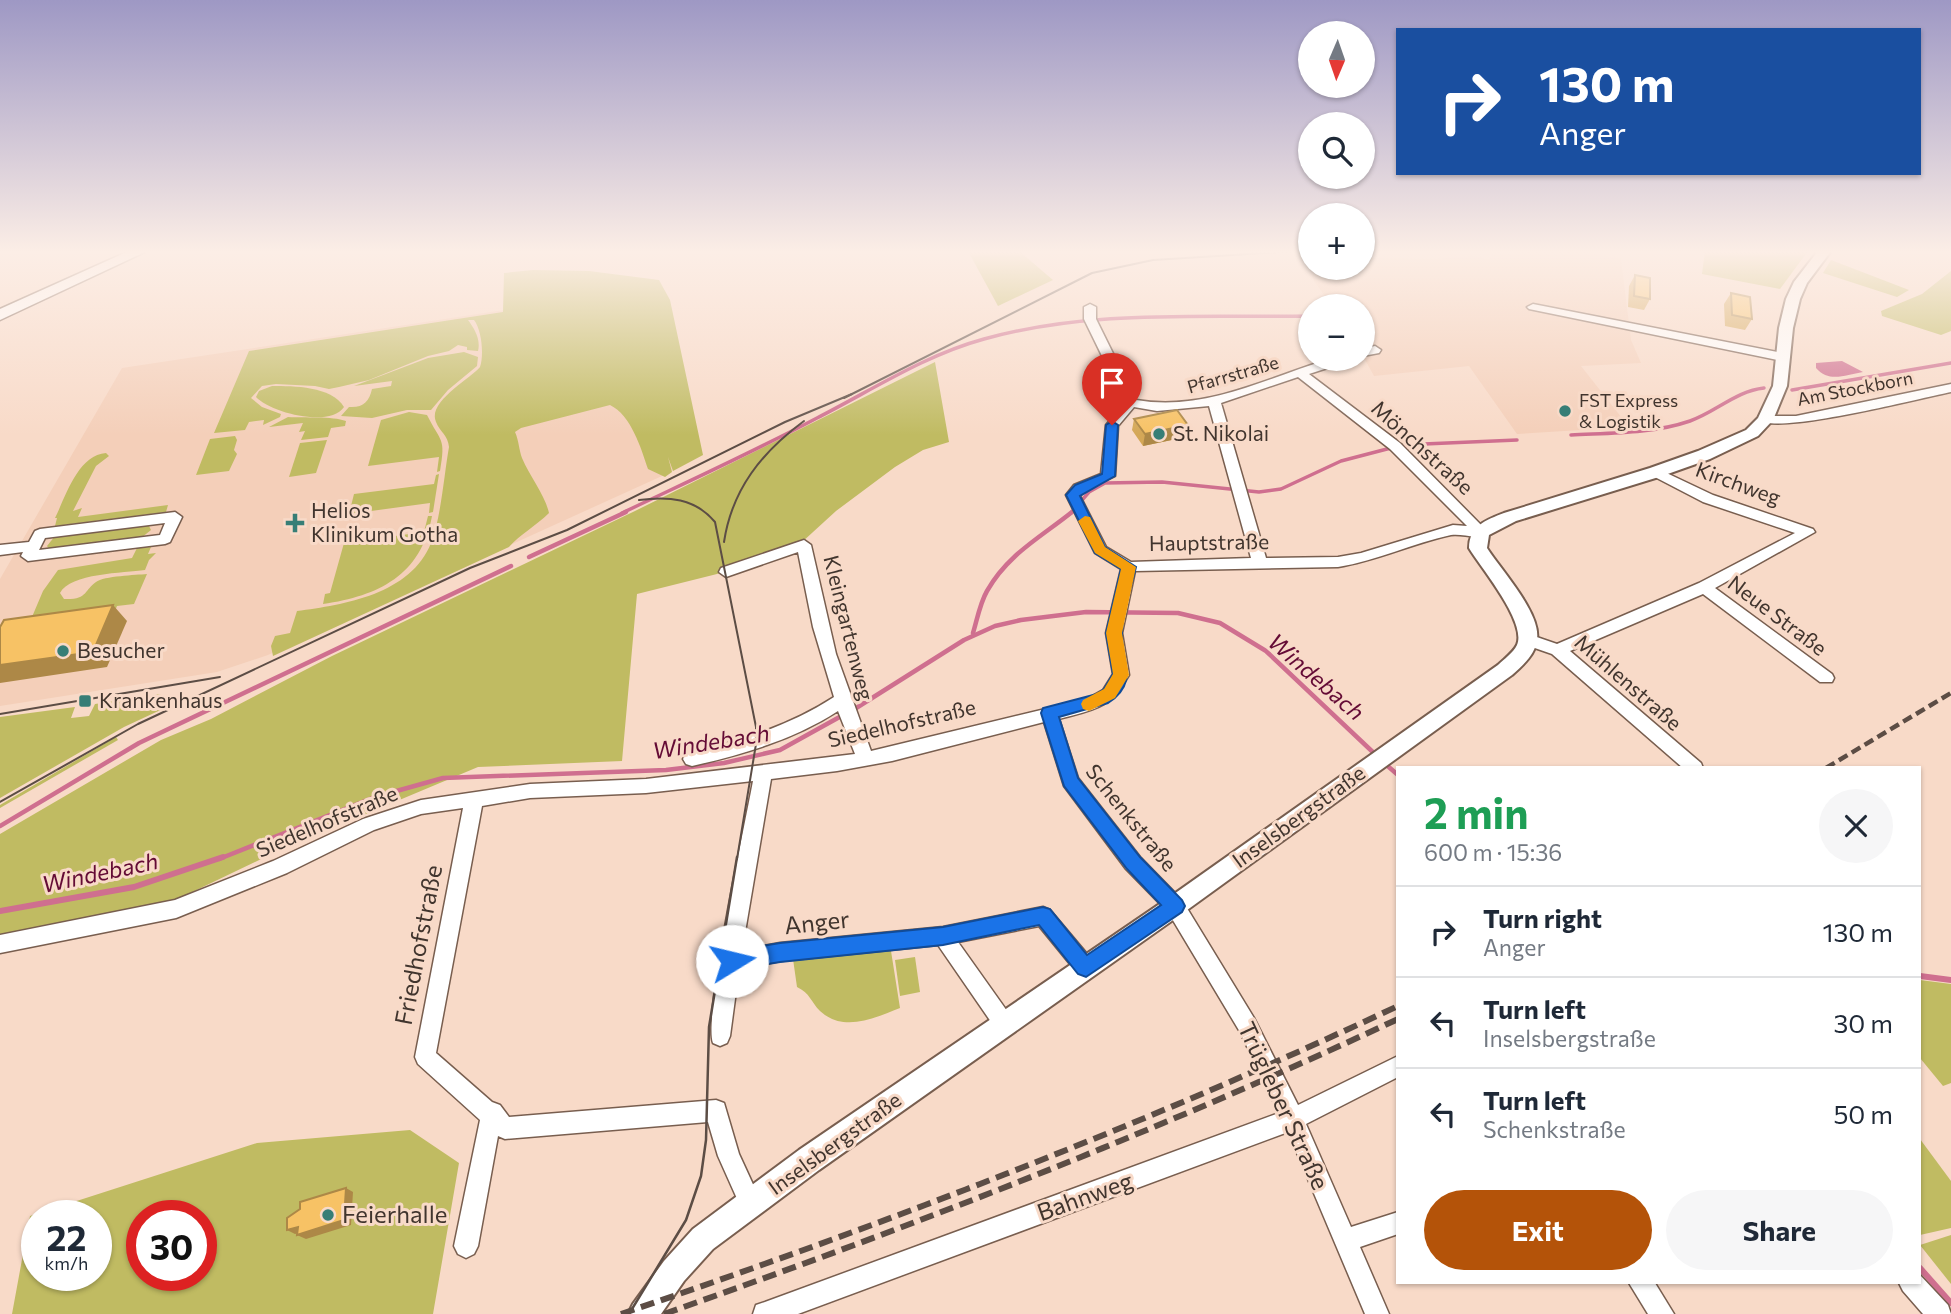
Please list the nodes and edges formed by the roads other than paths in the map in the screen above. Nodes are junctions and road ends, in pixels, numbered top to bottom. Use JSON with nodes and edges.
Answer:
{"nodes":[{"id":1,"x":1560,"y":312,"type":"edge"},
{"id":2,"x":1791,"y":312,"type":"edge"},
{"id":3,"x":1091,"y":317,"type":"dead end"},
{"id":4,"x":1783,"y":357,"type":"junction"},
{"id":5,"x":1306,"y":371,"type":"edge"},
{"id":6,"x":1300,"y":373,"type":"junction"},
{"id":7,"x":1951,"y":388,"type":"edge"},
{"id":8,"x":1214,"y":400,"type":"junction"},
{"id":9,"x":1131,"y":403,"type":"junction"},
{"id":10,"x":1765,"y":420,"type":"junction"},
{"id":11,"x":1656,"y":472,"type":"junction"},
{"id":12,"x":1808,"y":531,"type":"joint"},
{"id":13,"x":1481,"y":532,"type":"junction"},
{"id":14,"x":34,"y":545,"type":"junction"},
{"id":15,"x":0,"y":550,"type":"edge"},
{"id":16,"x":1260,"y":563,"type":"junction"},
{"id":17,"x":1129,"y":567,"type":"junction"},
{"id":18,"x":726,"y":572,"type":"dead end"},
{"id":19,"x":1704,"y":587,"type":"junction"},
{"id":20,"x":1528,"y":640,"type":"junction"},
{"id":21,"x":1558,"y":650,"type":"junction"},
{"id":22,"x":1826,"y":678,"type":"dead end"},
{"id":23,"x":845,"y":709,"type":"junction"},
{"id":24,"x":1049,"y":713,"type":"junction"},
{"id":25,"x":692,"y":759,"type":"dead end"},
{"id":26,"x":866,"y":759,"type":"junction"},
{"id":27,"x":1693,"y":766,"type":"edge"},
{"id":28,"x":763,"y":773,"type":"junction"},
{"id":29,"x":474,"y":799,"type":"junction"},
{"id":30,"x":1175,"y":906,"type":"junction"},
{"id":31,"x":943,"y":936,"type":"junction"},
{"id":32,"x":0,"y":944,"type":"edge"},
{"id":33,"x":732,"y":961,"type":"junction"},
{"id":34,"x":1086,"y":968,"type":"junction"},
{"id":35,"x":1005,"y":1025,"type":"junction"},
{"id":36,"x":720,"y":1036,"type":"dead end"},
{"id":37,"x":1396,"y":1067,"type":"edge"},
{"id":38,"x":492,"y":1113,"type":"junction"},
{"id":39,"x":1293,"y":1119,"type":"junction"},
{"id":40,"x":751,"y":1204,"type":"junction"},
{"id":41,"x":1396,"y":1224,"type":"edge"},
{"id":42,"x":1345,"y":1241,"type":"junction"},
{"id":43,"x":466,"y":1246,"type":"dead end"},
{"id":44,"x":1642,"y":1284,"type":"edge"},
{"id":45,"x":1913,"y":1284,"type":"edge"},
{"id":46,"x":643,"y":1314,"type":"edge"},
{"id":47,"x":765,"y":1314,"type":"edge"},
{"id":48,"x":1377,"y":1314,"type":"edge"},
{"id":49,"x":1662,"y":1314,"type":"edge"},
{"id":50,"x":1939,"y":1314,"type":"edge"}],
"edges":[{"from":1,"to":4,"type":"street"},
{"from":2,"to":4,"type":"street"},
{"from":3,"to":9,"type":"street"},
{"from":4,"to":10,"type":"street"},
{"from":5,"to":6,"type":"street","name":"Pfarrstraße"},
{"from":6,"to":8,"type":"street","name":"Pfarrstraße"},
{"from":6,"to":13,"type":"street","name":"Mönchstraße"},
{"from":7,"to":10,"type":"street","name":"Am Stockborn"},
{"from":8,"to":9,"type":"street","name":"Pfarrstraße"},
{"from":8,"to":16,"type":"street"},
{"from":9,"to":17,"type":"street"},
{"from":10,"to":11,"type":"street"},
{"from":11,"to":12,"type":"street","name":"Kirchweg"},
{"from":11,"to":13,"type":"street"},
{"from":12,"to":19,"type":"street","name":"Neue Straße"},
{"from":13,"to":16,"type":"street","name":"Hauptstraße"},
{"from":13,"to":20,"type":"street"},
{"from":14,"to":14,"type":"street"},
{"from":14,"to":15,"type":"street"},
{"from":16,"to":17,"type":"street","name":"Hauptstraße"},
{"from":17,"to":24,"type":"street","name":"Hauptstraße"},
{"from":18,"to":23,"type":"street","name":"Kleingartenweg"},
{"from":19,"to":21,"type":"street","name":"Neue Straße"},
{"from":19,"to":22,"type":"street","name":"Neue Straße"},
{"from":20,"to":21,"type":"street","name":"Mühlenstraße"},
{"from":20,"to":30,"type":"street","name":"Inselsbergstraße"},
{"from":21,"to":27,"type":"street","name":"Mühlenstraße"},
{"from":23,"to":25,"type":"street","name":"Siedelhofstraße"},
{"from":23,"to":26,"type":"street","name":"Kleingartenweg"},
{"from":24,"to":26,"type":"street","name":"Siedelhofstraße"},
{"from":24,"to":30,"type":"street","name":"Schenkstraße"},
{"from":26,"to":28,"type":"street","name":"Siedelhofstraße"},
{"from":28,"to":29,"type":"street","name":"Siedelhofstraße"},
{"from":28,"to":33,"type":"street"},
{"from":29,"to":32,"type":"street","name":"Siedelhofstraße"},
{"from":29,"to":38,"type":"street","name":"Friedhofstraße"},
{"from":30,"to":34,"type":"street","name":"Inselsbergstraße"},
{"from":30,"to":39,"type":"street","name":"Trügleber Straße"},
{"from":31,"to":33,"type":"street","name":"Anger"},
{"from":31,"to":34,"type":"street","name":"Anger"},
{"from":31,"to":35,"type":"street"},
{"from":33,"to":36,"type":"street"},
{"from":34,"to":35,"type":"street","name":"Inselsbergstraße"},
{"from":35,"to":40,"type":"street","name":"Inselsbergstraße"},
{"from":37,"to":39,"type":"street","name":"Bahnweg"},
{"from":38,"to":40,"type":"street","name":"Friedhofstraße"},
{"from":38,"to":43,"type":"street"},
{"from":39,"to":42,"type":"street","name":"Trügleber Straße"},
{"from":39,"to":47,"type":"street","name":"Bahnweg"},
{"from":40,"to":46,"type":"street","name":"Inselsbergstraße"},
{"from":41,"to":42,"type":"street"},
{"from":42,"to":48,"type":"street","name":"Trügleber Straße"},
{"from":44,"to":49,"type":"street"},
{"from":45,"to":50,"type":"street"}]}
